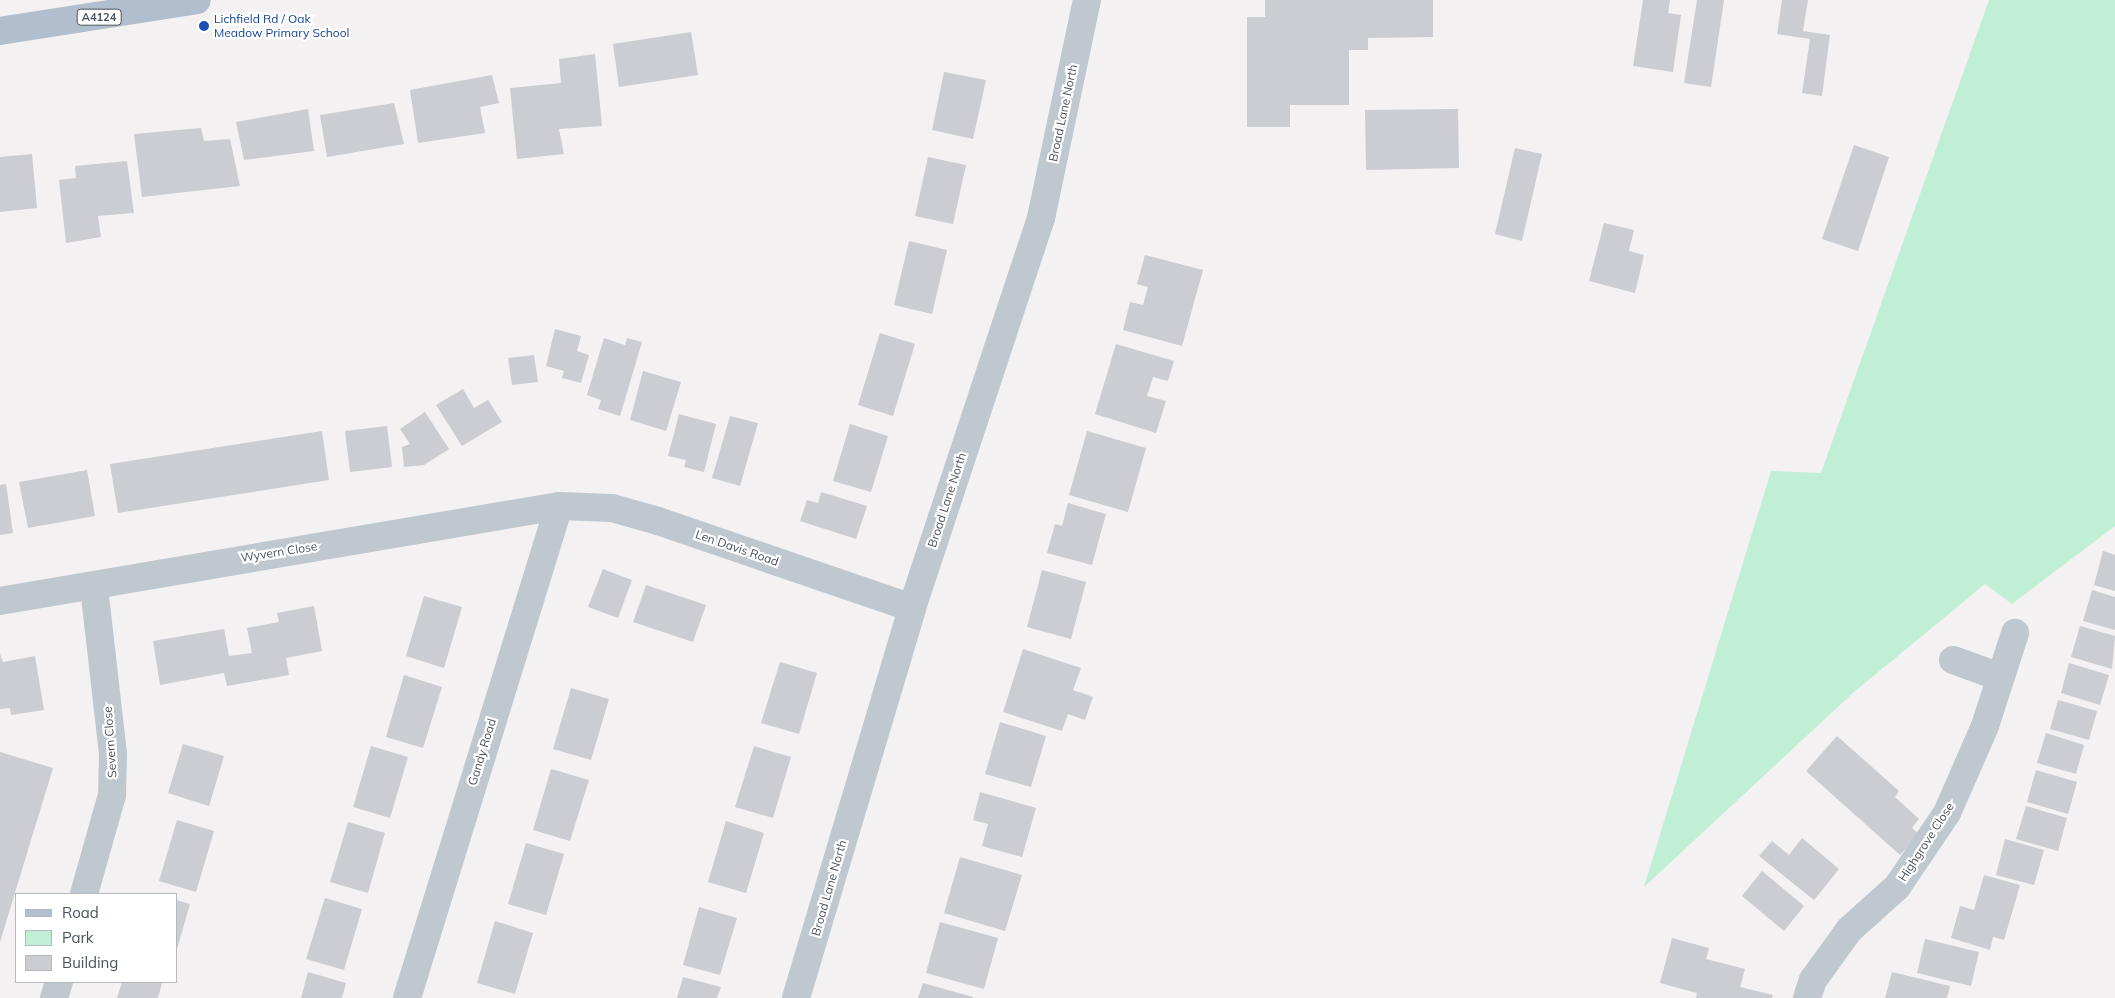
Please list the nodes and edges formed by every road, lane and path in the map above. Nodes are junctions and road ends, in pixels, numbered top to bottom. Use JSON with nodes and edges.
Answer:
{"nodes":[{"id":1,"x":197,"y":0,"type":"edge"},
{"id":2,"x":1087,"y":0,"type":"edge"},
{"id":3,"x":0,"y":30,"type":"edge"},
{"id":4,"x":559,"y":506,"type":"junction"},
{"id":5,"x":94,"y":586,"type":"junction"},
{"id":6,"x":0,"y":601,"type":"edge"},
{"id":7,"x":912,"y":608,"type":"junction"},
{"id":8,"x":2015,"y":633,"type":"dead end"},
{"id":9,"x":1953,"y":660,"type":"dead end"},
{"id":10,"x":2000,"y":677,"type":"junction"},
{"id":11,"x":84,"y":893,"type":"edge"},
{"id":12,"x":59,"y":983,"type":"edge"},
{"id":13,"x":54,"y":998,"type":"edge"},
{"id":14,"x":407,"y":998,"type":"edge"},
{"id":15,"x":796,"y":998,"type":"edge"},
{"id":16,"x":1807,"y":998,"type":"edge"}],
"edges":[{"from":1,"to":3,"type":"main road","number":"A4124"},
{"from":2,"to":7,"type":"street","name":"Broad Lane North"},
{"from":4,"to":5,"type":"street","name":"Wyvern Close"},
{"from":4,"to":7,"type":"street","name":"Len Davis Road"},
{"from":4,"to":14,"type":"street","name":"Gandy Road"},
{"from":5,"to":6,"type":"street","name":"Wyvern Close"},
{"from":5,"to":11,"type":"street","name":"Severn Close"},
{"from":7,"to":15,"type":"street","name":"Broad Lane North"},
{"from":8,"to":10,"type":"street","name":"Highgrove Close"},
{"from":9,"to":10,"type":"street"},
{"from":10,"to":16,"type":"street","name":"Highgrove Close"},
{"from":12,"to":13,"type":"street"}]}
